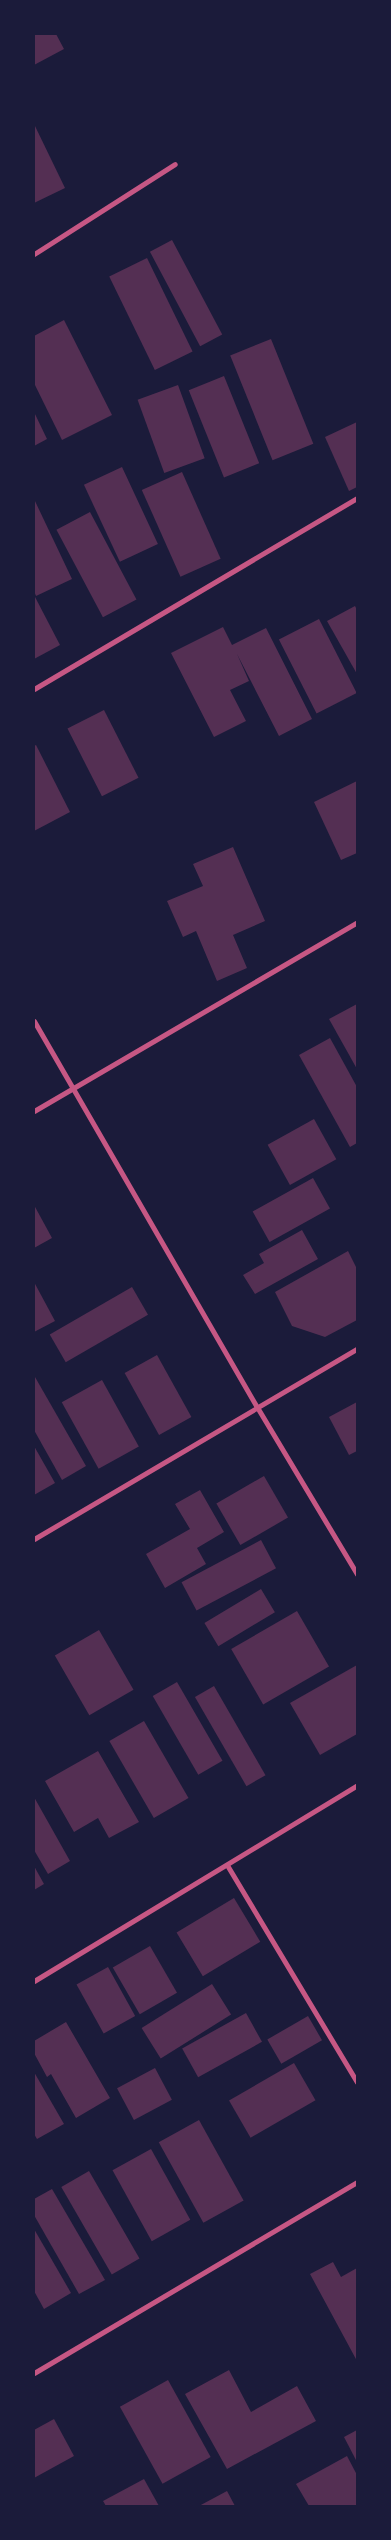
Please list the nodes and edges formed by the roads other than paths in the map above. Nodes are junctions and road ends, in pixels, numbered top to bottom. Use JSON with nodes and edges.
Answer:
{"nodes":[{"id":1,"x":175,"y":164,"type":"dead end"},
{"id":2,"x":34,"y":254,"type":"edge"},
{"id":3,"x":357,"y":498,"type":"edge"},
{"id":4,"x":34,"y":689,"type":"edge"},
{"id":5,"x":357,"y":922,"type":"edge"},
{"id":6,"x":34,"y":1021,"type":"edge"},
{"id":7,"x":74,"y":1087,"type":"junction"},
{"id":8,"x":34,"y":1111,"type":"edge"},
{"id":9,"x":357,"y":1349,"type":"edge"},
{"id":10,"x":257,"y":1407,"type":"junction"},
{"id":11,"x":34,"y":1539,"type":"edge"},
{"id":12,"x":357,"y":1574,"type":"edge"},
{"id":13,"x":357,"y":1784,"type":"edge"},
{"id":14,"x":227,"y":1864,"type":"junction"},
{"id":15,"x":34,"y":1981,"type":"edge"},
{"id":16,"x":357,"y":2082,"type":"edge"},
{"id":17,"x":357,"y":2182,"type":"edge"},
{"id":18,"x":34,"y":2373,"type":"edge"}],
"edges":[{"from":1,"to":2,"type":"street"},
{"from":3,"to":4,"type":"street"},
{"from":5,"to":7,"type":"street"},
{"from":6,"to":7,"type":"street"},
{"from":7,"to":8,"type":"street"},
{"from":7,"to":10,"type":"street"},
{"from":9,"to":10,"type":"street"},
{"from":10,"to":11,"type":"street"},
{"from":10,"to":12,"type":"street"},
{"from":13,"to":14,"type":"street"},
{"from":14,"to":15,"type":"street"},
{"from":14,"to":16,"type":"street"},
{"from":17,"to":18,"type":"street"}]}
